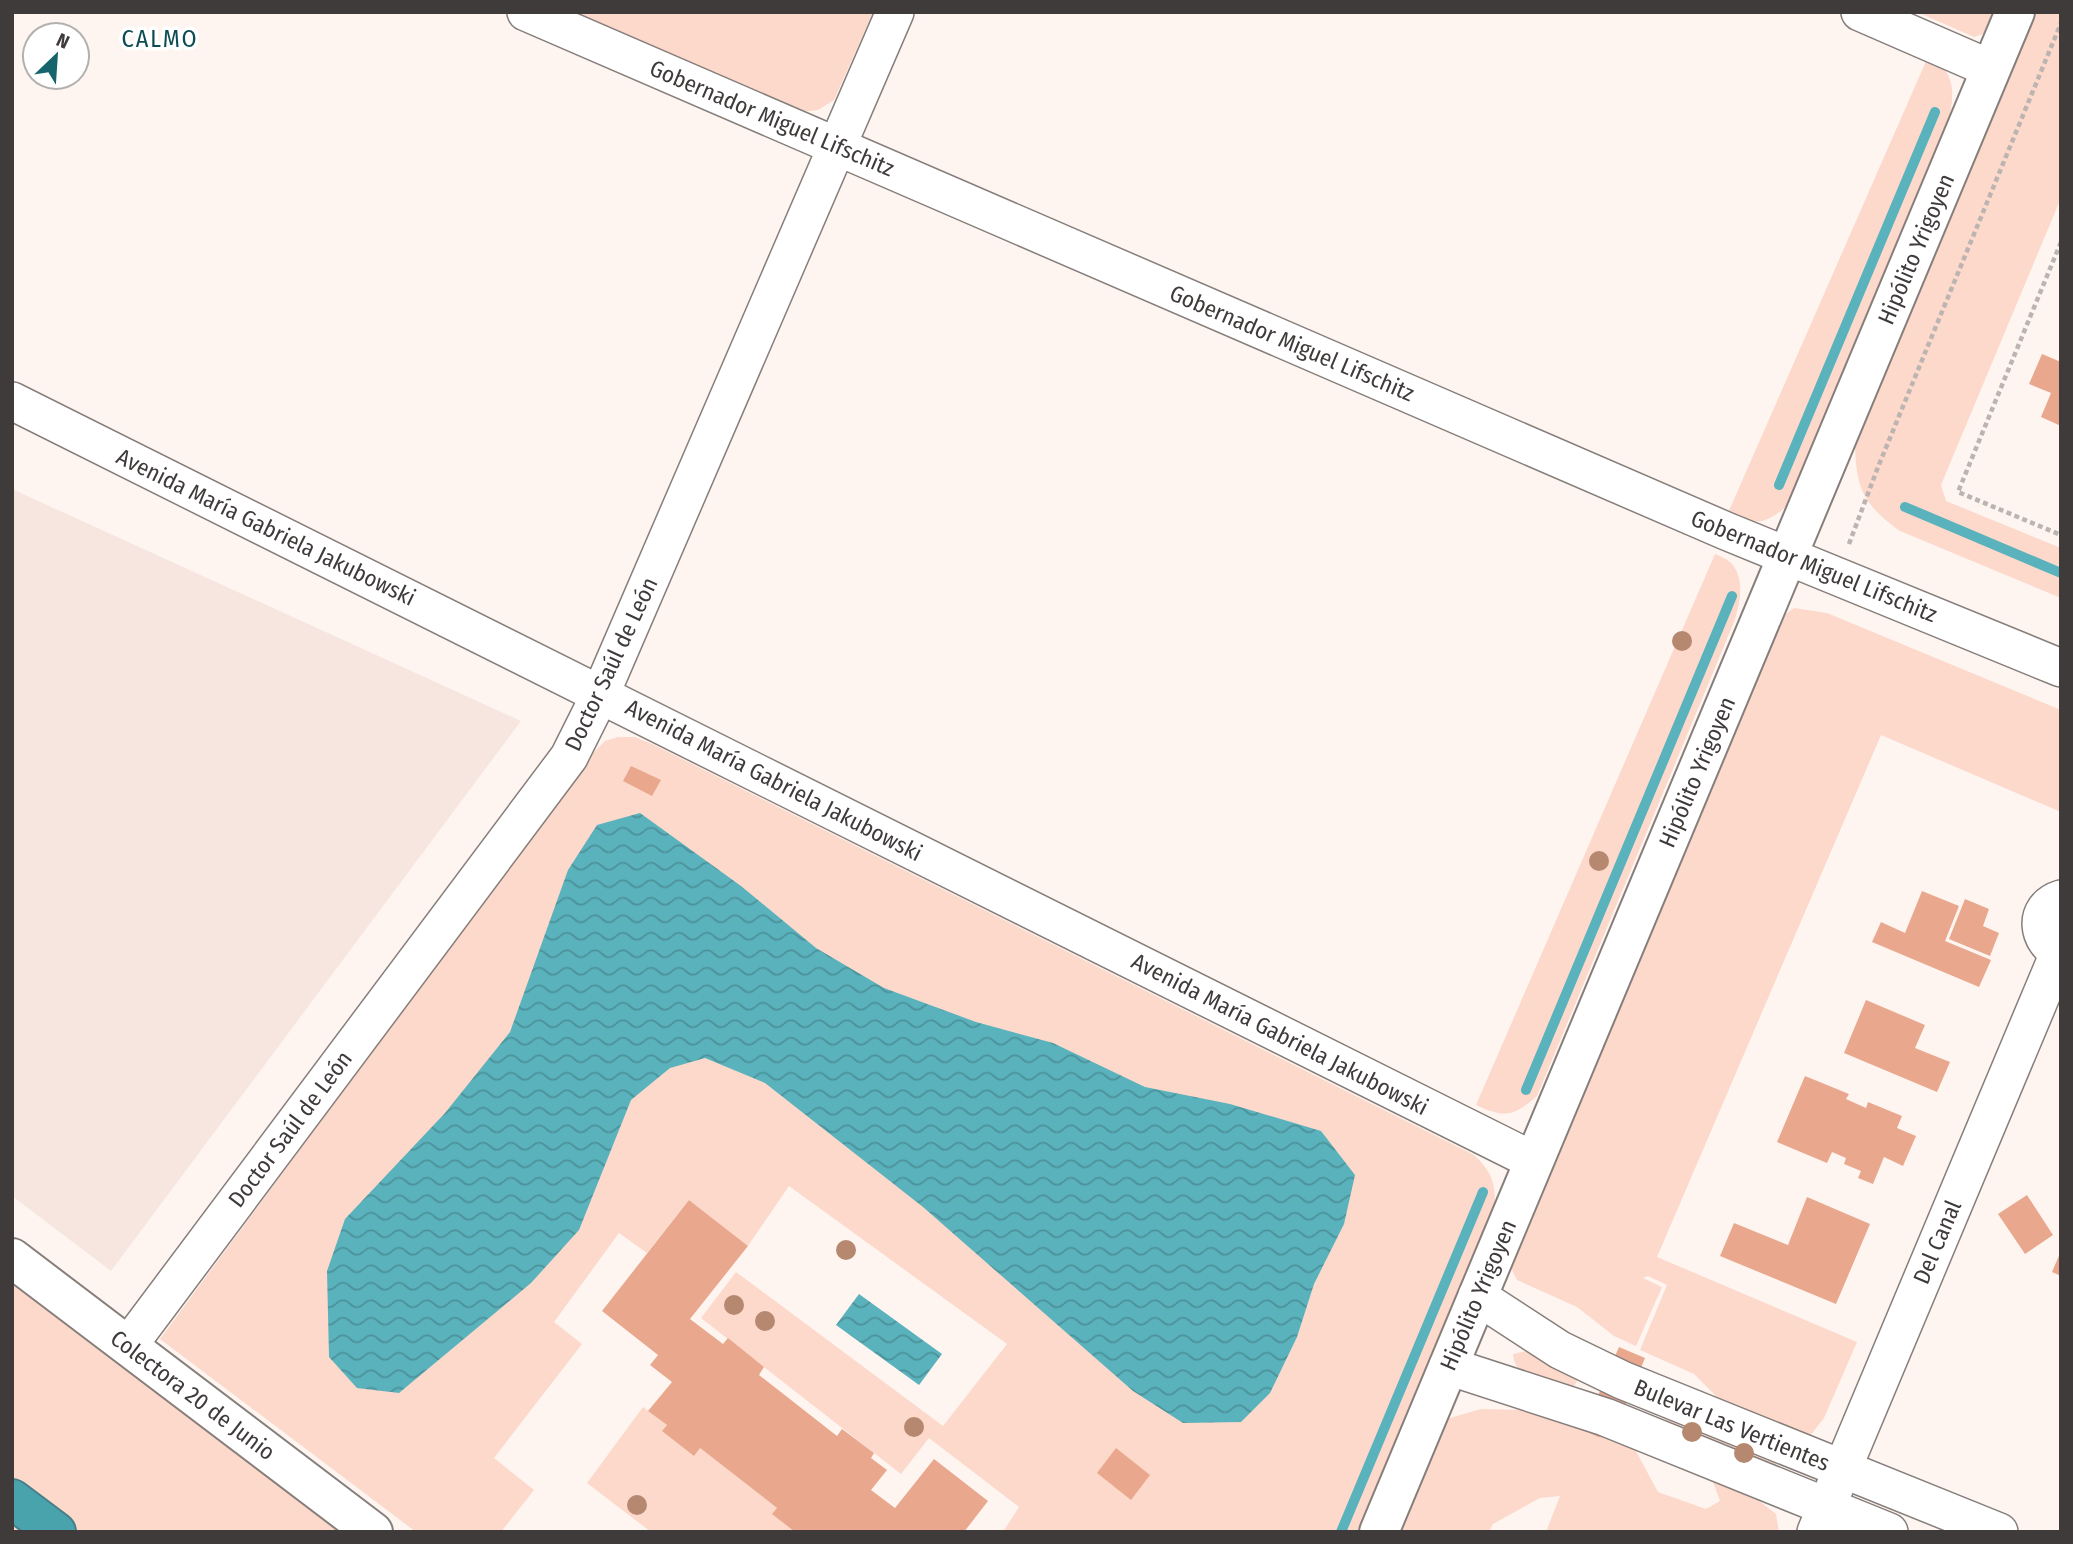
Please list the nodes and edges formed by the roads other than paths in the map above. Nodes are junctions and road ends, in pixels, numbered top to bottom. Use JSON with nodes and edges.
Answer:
{"nodes":[{"id":1,"x":526,"y":12,"type":"edge"},
{"id":2,"x":895,"y":12,"type":"edge"},
{"id":3,"x":1860,"y":12,"type":"edge"},
{"id":4,"x":2015,"y":12,"type":"edge"},
{"id":5,"x":1991,"y":69,"type":"junction"},
{"id":6,"x":837,"y":146,"type":"junction"},
{"id":7,"x":12,"y":401,"type":"edge"},
{"id":8,"x":1787,"y":555,"type":"junction"},
{"id":9,"x":2061,"y":668,"type":"edge"},
{"id":10,"x":601,"y":693,"type":"junction"},
{"id":11,"x":2061,"y":899,"type":"edge"},
{"id":12,"x":2060,"y":953,"type":"edge"},
{"id":13,"x":1534,"y":1161,"type":"junction"},
{"id":14,"x":12,"y":1258,"type":"edge"},
{"id":15,"x":1477,"y":1296,"type":"junction"},
{"id":16,"x":128,"y":1346,"type":"junction"},
{"id":17,"x":1448,"y":1366,"type":"junction"},
{"id":18,"x":1842,"y":1469,"type":"junction"},
{"id":19,"x":12,"y":1499,"type":"edge"},
{"id":20,"x":1821,"y":1518,"type":"edge"},
{"id":21,"x":56,"y":1532,"type":"edge"},
{"id":22,"x":373,"y":1532,"type":"edge"},
{"id":23,"x":1379,"y":1532,"type":"edge"},
{"id":24,"x":1889,"y":1532,"type":"edge"},
{"id":25,"x":1998,"y":1532,"type":"edge"}],
"edges":[{"from":1,"to":6,"type":"street","name":"Gobernador Miguel Lifschitz"},
{"from":2,"to":6,"type":"street","name":"Doctor Saúl de León"},
{"from":3,"to":5,"type":"street"},
{"from":4,"to":5,"type":"main road","name":"Hipólito Yrigoyen"},
{"from":5,"to":8,"type":"main road","name":"Hipólito Yrigoyen"},
{"from":6,"to":8,"type":"street","name":"Gobernador Miguel Lifschitz"},
{"from":6,"to":10,"type":"street","name":"Doctor Saúl de León"},
{"from":7,"to":10,"type":"street","name":"Avenida María Gabriela Jakubowski"},
{"from":8,"to":9,"type":"street","name":"Gobernador Miguel Lifschitz"},
{"from":8,"to":13,"type":"main road","name":"Hipólito Yrigoyen"},
{"from":10,"to":13,"type":"street","name":"Avenida María Gabriela Jakubowski"},
{"from":10,"to":16,"type":"street","name":"Doctor Saúl de León"},
{"from":11,"to":12,"type":"street","name":"Del Canal"},
{"from":12,"to":18,"type":"street","name":"Del Canal"},
{"from":13,"to":15,"type":"main road","name":"Hipólito Yrigoyen"},
{"from":14,"to":16,"type":"main road","name":"Colectora 20 de Junio"},
{"from":15,"to":17,"type":"main road","name":"Hipólito Yrigoyen"},
{"from":15,"to":18,"type":"street","name":"Bulevar Las Vertientes"},
{"from":16,"to":22,"type":"main road","name":"Colectora 20 de Junio"},
{"from":17,"to":20,"type":"street","name":"Bulevar Las Vertientes"},
{"from":17,"to":23,"type":"main road","name":"Hipólito Yrigoyen"},
{"from":18,"to":20,"type":"street","name":"Del Canal"},
{"from":18,"to":25,"type":"street","name":"Bulevar Las Vertientes"},
{"from":19,"to":21,"type":"highway"},
{"from":20,"to":24,"type":"street","name":"Bulevar Las Vertientes"}]}
